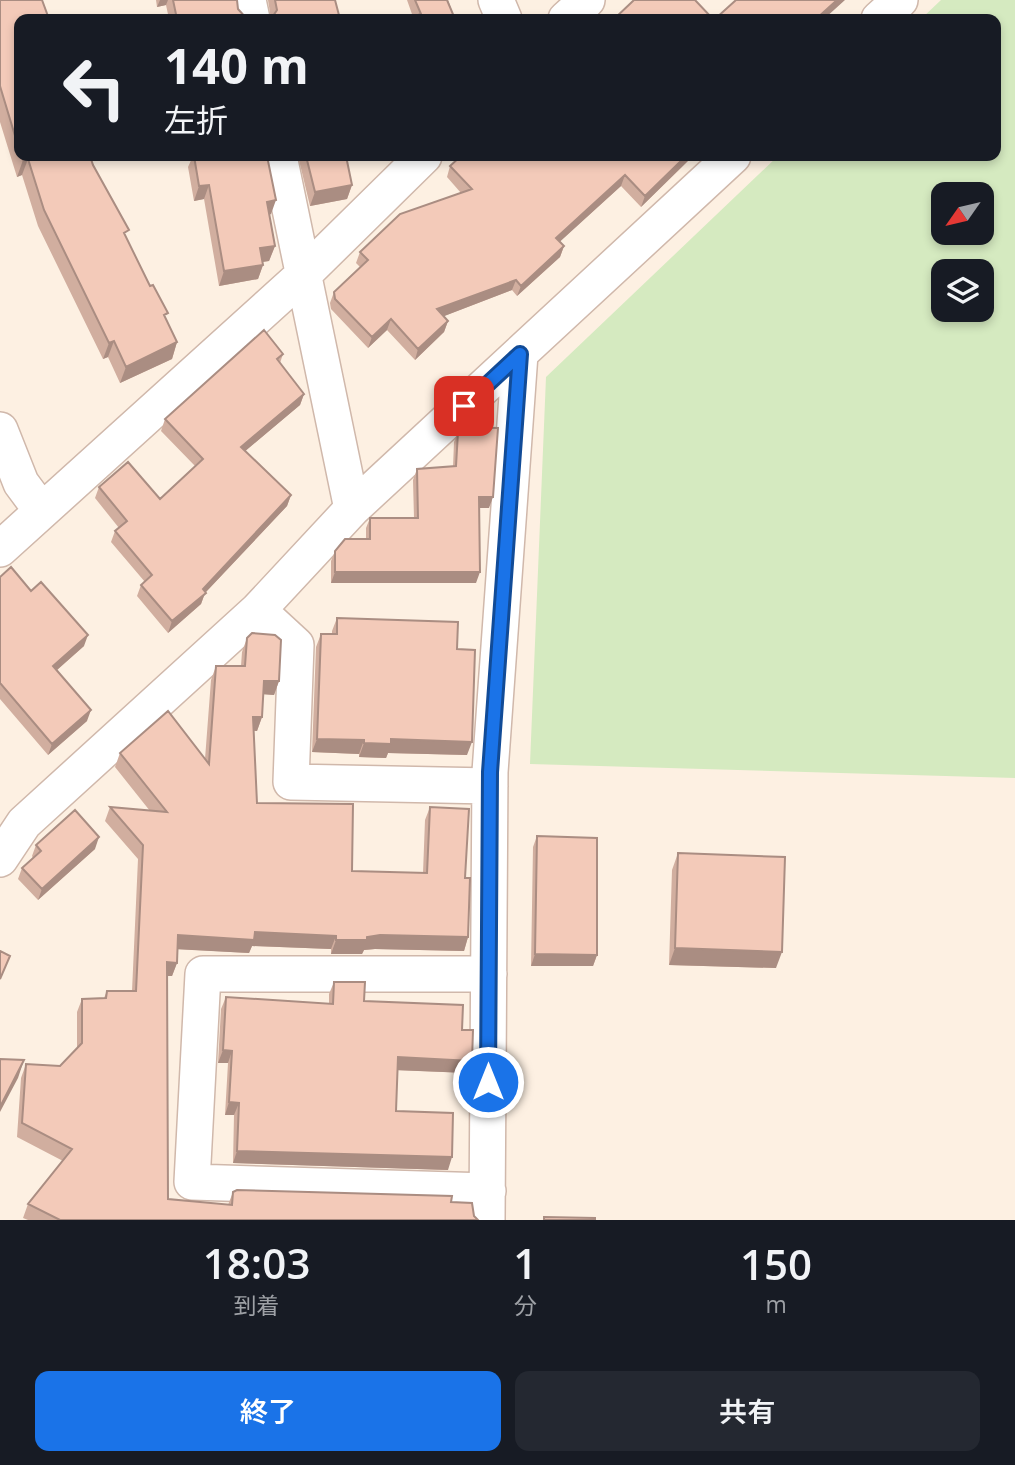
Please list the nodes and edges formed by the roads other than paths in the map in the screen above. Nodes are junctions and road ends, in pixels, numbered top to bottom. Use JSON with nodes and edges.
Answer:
{"nodes":[{"id":1,"x":587,"y":0,"type":"edge"},
{"id":2,"x":900,"y":0,"type":"edge"},
{"id":3,"x":572,"y":14,"type":"edge"},
{"id":4,"x":885,"y":14,"type":"edge"},
{"id":5,"x":280,"y":161,"type":"edge"},
{"id":6,"x":419,"y":161,"type":"edge"},
{"id":7,"x":728,"y":161,"type":"edge"},
{"id":8,"x":303,"y":275,"type":"junction"},
{"id":9,"x":520,"y":354,"type":"junction"},
{"id":10,"x":0,"y":430,"type":"edge"},
{"id":11,"x":352,"y":509,"type":"junction"},
{"id":12,"x":41,"y":510,"type":"junction"},
{"id":13,"x":0,"y":549,"type":"edge"},
{"id":14,"x":258,"y":610,"type":"junction"},
{"id":15,"x":490,"y":786,"type":"junction"},
{"id":16,"x":0,"y":859,"type":"edge"},
{"id":17,"x":489,"y":974,"type":"junction"},
{"id":18,"x":488,"y":1205,"type":"edge"}],
"edges":[{"from":1,"to":3,"type":"street"},
{"from":2,"to":4,"type":"street"},
{"from":5,"to":8,"type":"street"},
{"from":6,"to":8,"type":"street"},
{"from":7,"to":9,"type":"street"},
{"from":8,"to":11,"type":"street"},
{"from":8,"to":12,"type":"street"},
{"from":9,"to":11,"type":"street"},
{"from":9,"to":15,"type":"street"},
{"from":10,"to":12,"type":"street"},
{"from":11,"to":14,"type":"street"},
{"from":12,"to":13,"type":"street"},
{"from":14,"to":15,"type":"street"},
{"from":14,"to":16,"type":"street"},
{"from":15,"to":17,"type":"street"},
{"from":17,"to":18,"type":"street"},
{"from":17,"to":18,"type":"street"}]}
